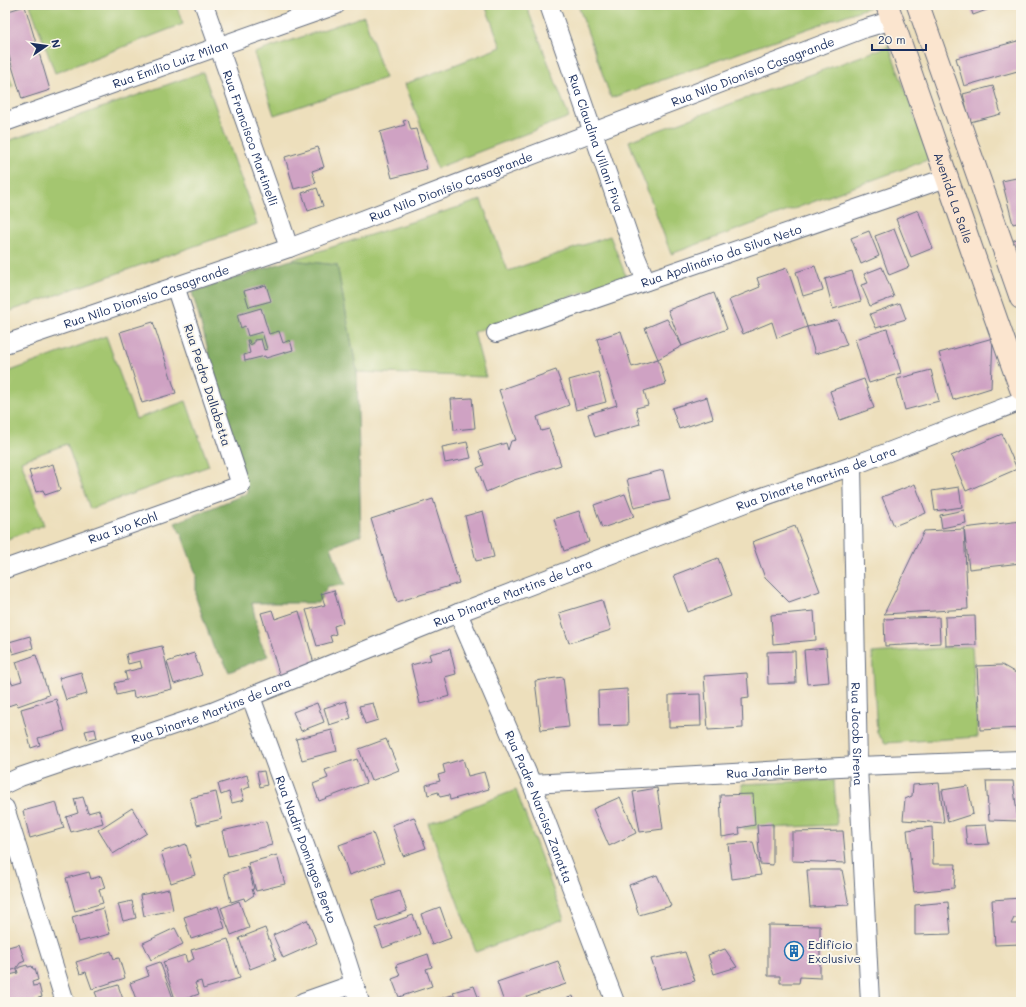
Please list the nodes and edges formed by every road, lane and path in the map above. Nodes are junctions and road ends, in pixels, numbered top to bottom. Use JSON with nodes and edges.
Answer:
{"nodes":[{"id":1,"x":204,"y":5,"type":"edge"},
{"id":2,"x":336,"y":5,"type":"edge"},
{"id":3,"x":549,"y":5,"type":"edge"},
{"id":4,"x":918,"y":5,"type":"edge"},
{"id":5,"x":890,"y":12,"type":"edge"},
{"id":6,"x":219,"y":47,"type":"junction"},
{"id":7,"x":950,"y":97,"type":"junction"},
{"id":8,"x":922,"y":104,"type":"junction"},
{"id":9,"x":5,"y":122,"type":"edge"},
{"id":10,"x":593,"y":132,"type":"junction"},
{"id":11,"x":946,"y":178,"type":"junction"},
{"id":12,"x":289,"y":248,"type":"junction"},
{"id":13,"x":646,"y":281,"type":"junction"},
{"id":14,"x":175,"y":286,"type":"junction"},
{"id":15,"x":1021,"y":298,"type":"edge"},
{"id":16,"x":496,"y":333,"type":"dead end"},
{"id":17,"x":5,"y":344,"type":"edge"},
{"id":18,"x":1021,"y":389,"type":"edge"},
{"id":19,"x":1021,"y":401,"type":"edge"},
{"id":20,"x":852,"y":466,"type":"junction"},
{"id":21,"x":241,"y":484,"type":"joint"},
{"id":22,"x":5,"y":569,"type":"edge"},
{"id":23,"x":458,"y":613,"type":"junction"},
{"id":24,"x":251,"y":697,"type":"junction"},
{"id":25,"x":1021,"y":760,"type":"edge"},
{"id":26,"x":858,"y":766,"type":"junction"},
{"id":27,"x":5,"y":784,"type":"edge"},
{"id":28,"x":532,"y":784,"type":"junction"},
{"id":29,"x":5,"y":808,"type":"edge"},
{"id":30,"x":354,"y":984,"type":"junction"},
{"id":31,"x":65,"y":1002,"type":"edge"},
{"id":32,"x":303,"y":1002,"type":"edge"},
{"id":33,"x":360,"y":1002,"type":"edge"},
{"id":34,"x":615,"y":1002,"type":"edge"},
{"id":35,"x":870,"y":1002,"type":"edge"}],
"edges":[{"from":1,"to":6,"type":"street","name":"Rua Francisco Martinelli"},
{"from":2,"to":6,"type":"street","name":"Rua Emílio Luiz Milan"},
{"from":3,"to":10,"type":"street","name":"Rua Claudina Villani Piva"},
{"from":4,"to":7,"type":"main road"},
{"from":5,"to":8,"type":"main road","name":"Avenida La Salle"},
{"from":5,"to":10,"type":"street","name":"Rua Nilo Dionísio Casagrande"},
{"from":6,"to":9,"type":"street","name":"Rua Emílio Luiz Milan"},
{"from":6,"to":12,"type":"street","name":"Rua Francisco Martinelli"},
{"from":7,"to":8,"type":"main road"},
{"from":7,"to":15,"type":"main road"},
{"from":8,"to":11,"type":"main road","name":"Avenida La Salle"},
{"from":10,"to":12,"type":"street","name":"Rua Nilo Dionísio Casagrande"},
{"from":10,"to":13,"type":"street","name":"Rua Claudina Villani Piva"},
{"from":11,"to":13,"type":"street","name":"Rua Apolinário da Silva Neto"},
{"from":11,"to":18,"type":"main road","name":"Avenida La Salle"},
{"from":12,"to":14,"type":"street","name":"Rua Nilo Dionísio Casagrande"},
{"from":13,"to":16,"type":"street","name":"Rua Apolinário da Silva Neto"},
{"from":14,"to":17,"type":"street","name":"Rua Nilo Dionísio Casagrande"},
{"from":14,"to":21,"type":"street","name":"Rua Pedro Dallabetta"},
{"from":19,"to":20,"type":"street","name":"Rua Dinarte Martins de Lara"},
{"from":20,"to":23,"type":"street","name":"Rua Dinarte Martins de Lara"},
{"from":20,"to":26,"type":"street","name":"Rua Jacob Sirena"},
{"from":21,"to":22,"type":"street","name":"Rua Ivo Kohl"},
{"from":23,"to":24,"type":"street","name":"Rua Dinarte Martins de Lara"},
{"from":23,"to":28,"type":"street","name":"Rua Padre Narciso Zanatta"},
{"from":24,"to":27,"type":"street","name":"Rua Dinarte Martins de Lara"},
{"from":24,"to":30,"type":"street","name":"Rua Nadir Domingos Berto"},
{"from":25,"to":26,"type":"street","name":"Rua Jandir Berto"},
{"from":26,"to":28,"type":"street","name":"Rua Jandir Berto"},
{"from":26,"to":35,"type":"street","name":"Rua Jacob Sirena"},
{"from":28,"to":34,"type":"street","name":"Rua Padre Narciso Zanatta"},
{"from":29,"to":31,"type":"street"},
{"from":30,"to":32,"type":"street"},
{"from":30,"to":33,"type":"street","name":"Rua Nadir Domingos Berto"}]}
